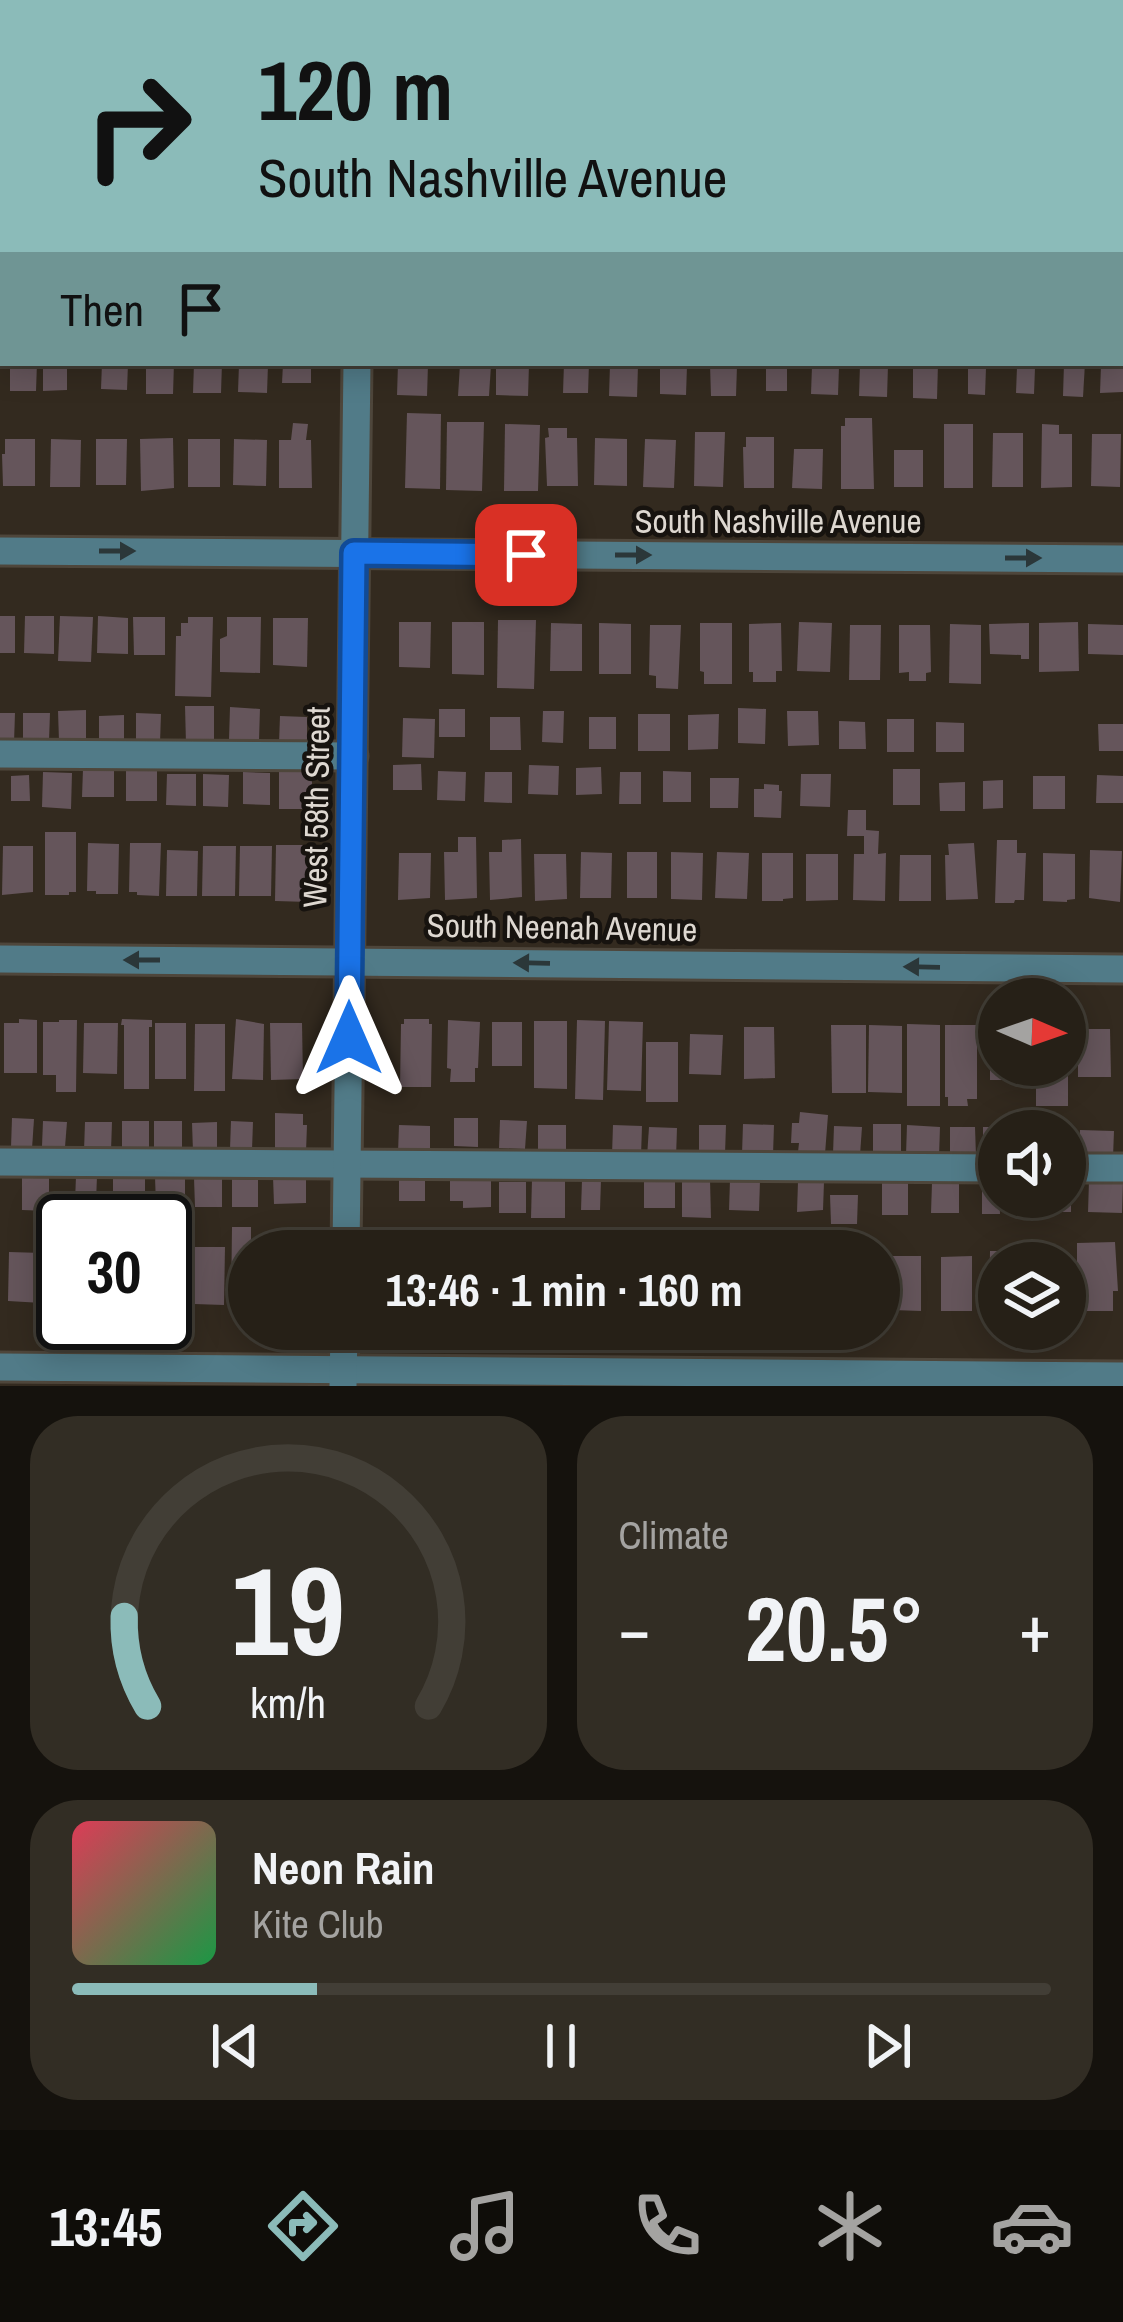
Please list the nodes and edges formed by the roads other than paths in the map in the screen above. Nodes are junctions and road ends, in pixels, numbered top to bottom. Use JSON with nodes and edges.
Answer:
{"nodes":[{"id":1,"x":357,"y":366,"type":"edge"},
{"id":2,"x":0,"y":550,"type":"edge"},
{"id":3,"x":354,"y":553,"type":"junction"},
{"id":4,"x":1123,"y":559,"type":"edge"},
{"id":5,"x":0,"y":754,"type":"edge"},
{"id":6,"x":353,"y":756,"type":"junction"},
{"id":7,"x":0,"y":959,"type":"edge"},
{"id":8,"x":350,"y":961,"type":"junction"},
{"id":9,"x":1123,"y":969,"type":"edge"},
{"id":10,"x":0,"y":1162,"type":"edge"},
{"id":11,"x":348,"y":1164,"type":"junction"},
{"id":12,"x":978,"y":1168,"type":"edge"},
{"id":13,"x":1086,"y":1168,"type":"edge"},
{"id":14,"x":1123,"y":1168,"type":"edge"},
{"id":15,"x":346,"y":1230,"type":"edge"},
{"id":16,"x":0,"y":1367,"type":"edge"},
{"id":17,"x":1123,"y":1376,"type":"edge"},
{"id":18,"x":343,"y":1378,"type":"edge"}],
"edges":[{"from":1,"to":3,"type":"street","name":"West 58th Street"},
{"from":2,"to":3,"type":"street","name":"South Nashville Avenue","one_way":true},
{"from":3,"to":4,"type":"street","name":"South Nashville Avenue","one_way":true},
{"from":3,"to":6,"type":"street","name":"West 58th Street"},
{"from":5,"to":6,"type":"street"},
{"from":6,"to":8,"type":"street","name":"West 58th Street"},
{"from":8,"to":7,"type":"street","name":"South Neenah Avenue","one_way":true},
{"from":9,"to":8,"type":"street","name":"South Neenah Avenue","one_way":true},
{"from":8,"to":11,"type":"street","name":"West 58th Street"},
{"from":10,"to":11,"type":"street"},
{"from":11,"to":12,"type":"street"},
{"from":11,"to":15,"type":"street","name":"West 58th Street"},
{"from":13,"to":14,"type":"street"},
{"from":16,"to":18,"type":"street"},
{"from":17,"to":18,"type":"street"}]}
